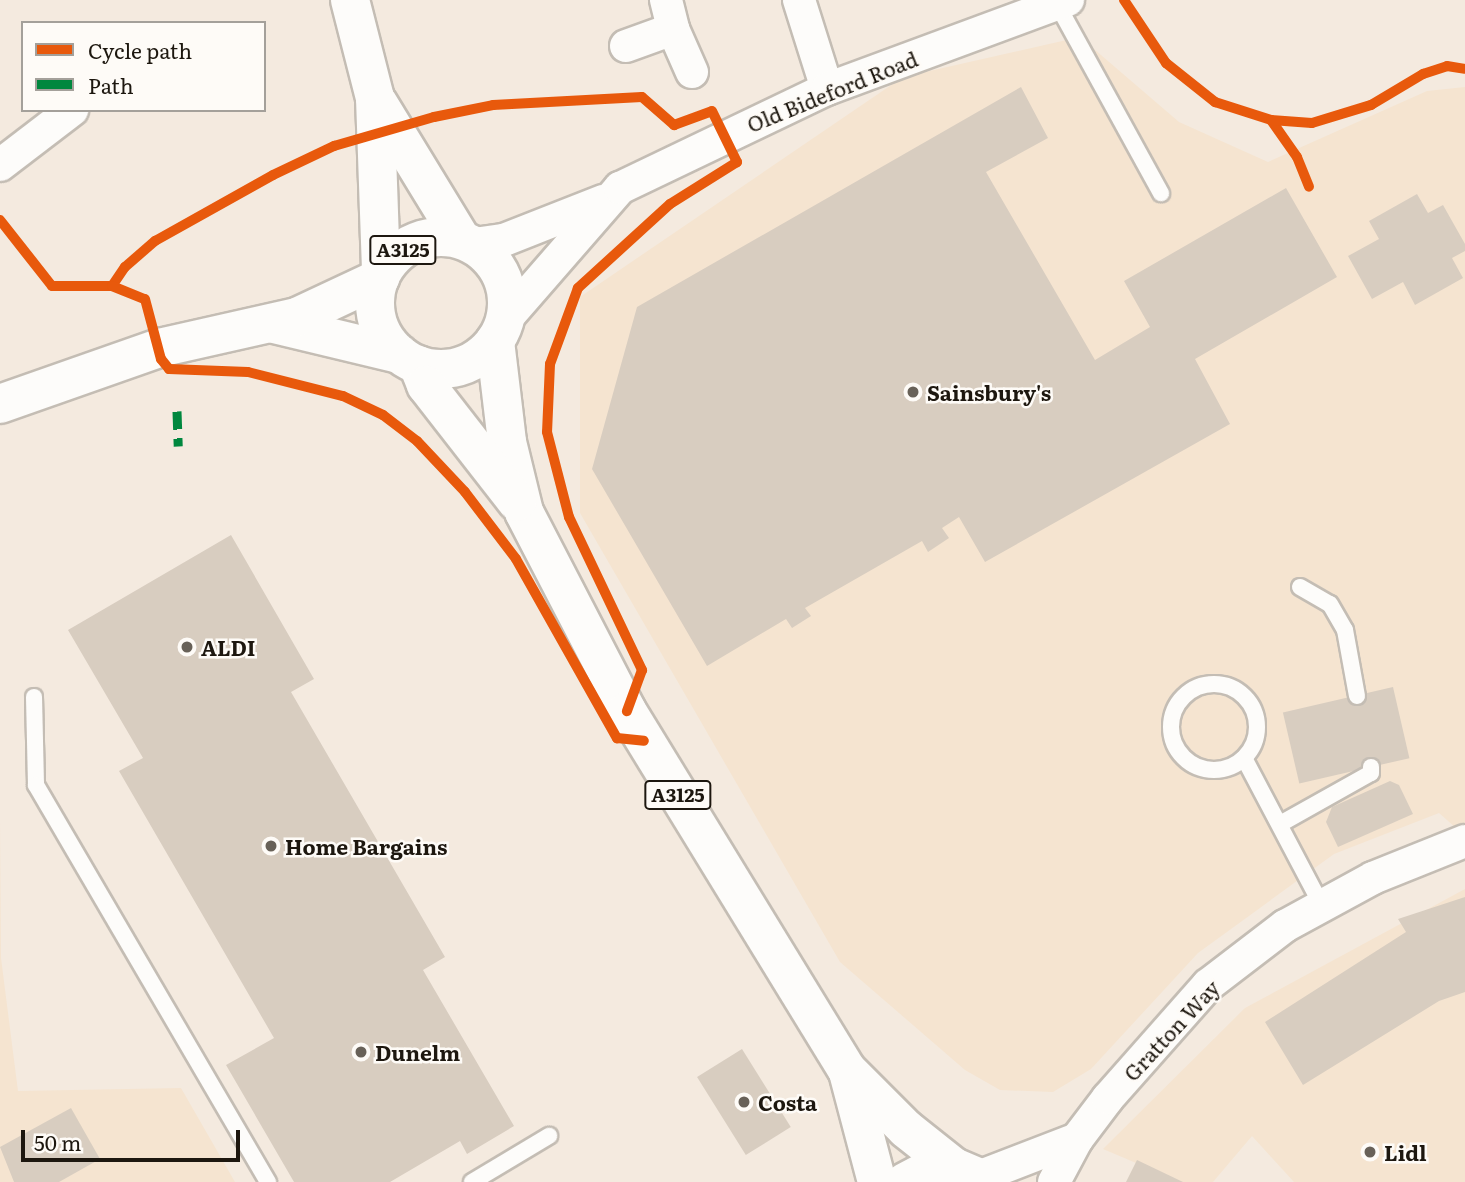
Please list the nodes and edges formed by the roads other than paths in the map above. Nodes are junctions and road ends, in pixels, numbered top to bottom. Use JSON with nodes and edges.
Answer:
{"nodes":[{"id":1,"x":350,"y":0,"type":"edge"},
{"id":2,"x":799,"y":0,"type":"edge"},
{"id":3,"x":1062,"y":2,"type":"edge"},
{"id":4,"x":669,"y":15,"type":"edge"},
{"id":5,"x":626,"y":46,"type":"dead end"},
{"id":6,"x":692,"y":72,"type":"dead end"},
{"id":7,"x":827,"y":89,"type":"junction"},
{"id":8,"x":375,"y":98,"type":"junction"},
{"id":9,"x":69,"y":112,"type":"edge"},
{"id":10,"x":0,"y":165,"type":"edge"},
{"id":11,"x":1161,"y":193,"type":"dead end"},
{"id":12,"x":605,"y":201,"type":"junction"},
{"id":13,"x":468,"y":242,"type":"junction"},
{"id":14,"x":380,"y":276,"type":"junction"},
{"id":15,"x":274,"y":324,"type":"junction"},
{"id":16,"x":500,"y":330,"type":"junction"},
{"id":17,"x":408,"y":359,"type":"junction"},
{"id":18,"x":0,"y":404,"type":"edge"},
{"id":19,"x":524,"y":512,"type":"junction"},
{"id":20,"x":1300,"y":587,"type":"dead end"},
{"id":21,"x":1357,"y":696,"type":"dead end"},
{"id":22,"x":34,"y":697,"type":"dead end"},
{"id":23,"x":1244,"y":758,"type":"junction"},
{"id":24,"x":1371,"y":767,"type":"dead end"},
{"id":25,"x":1280,"y":824,"type":"junction"},
{"id":26,"x":1465,"y":841,"type":"edge"},
{"id":27,"x":1323,"y":908,"type":"junction"},
{"id":28,"x":847,"y":1070,"type":"junction"},
{"id":29,"x":550,"y":1136,"type":"dead end"},
{"id":30,"x":1077,"y":1139,"type":"junction"},
{"id":31,"x":975,"y":1175,"type":"edge"},
{"id":32,"x":268,"y":1182,"type":"edge"},
{"id":33,"x":472,"y":1182,"type":"edge"},
{"id":34,"x":877,"y":1182,"type":"edge"},
{"id":35,"x":905,"y":1182,"type":"edge"},
{"id":36,"x":1055,"y":1182,"type":"edge"}],
"edges":[{"from":1,"to":8,"type":"main road","number":"A3125"},
{"from":2,"to":7,"type":"street"},
{"from":3,"to":7,"type":"street","name":"Old Bideford Road"},
{"from":3,"to":11,"type":"lane"},
{"from":4,"to":5,"type":"street"},
{"from":4,"to":6,"type":"street"},
{"from":7,"to":12,"type":"street","name":"Old Bideford Road"},
{"from":8,"to":13,"type":"main road","number":"A3125"},
{"from":8,"to":14,"type":"main road","number":"A3125"},
{"from":9,"to":10,"type":"street"},
{"from":12,"to":13,"type":"street","name":"Old Bideford Road"},
{"from":12,"to":16,"type":"street","name":"Old Bideford Road"},
{"from":13,"to":14,"type":"main road","number":"A3125"},
{"from":13,"to":16,"type":"main road","number":"A3125"},
{"from":14,"to":15,"type":"main road"},
{"from":14,"to":17,"type":"main road","number":"A3125"},
{"from":15,"to":17,"type":"main road"},
{"from":15,"to":18,"type":"main road"},
{"from":16,"to":17,"type":"main road"},
{"from":16,"to":19,"type":"main road","number":"A3125"},
{"from":17,"to":19,"type":"main road","number":"A3125"},
{"from":19,"to":28,"type":"main road","number":"A3125"},
{"from":20,"to":21,"type":"lane"},
{"from":22,"to":32,"type":"lane"},
{"from":23,"to":23,"type":"lane"},
{"from":23,"to":25,"type":"lane"},
{"from":24,"to":25,"type":"lane"},
{"from":25,"to":27,"type":"lane"},
{"from":26,"to":27,"type":"street","name":"Gratton Way"},
{"from":27,"to":30,"type":"street","name":"Gratton Way"},
{"from":28,"to":31,"type":"main road","number":"A3125"},
{"from":28,"to":34,"type":"main road","number":"A3125"},
{"from":29,"to":33,"type":"lane"},
{"from":30,"to":31,"type":"street","name":"Gratton Way"},
{"from":30,"to":36,"type":"street","name":"Gratton Way"},
{"from":31,"to":35,"type":"main road"}]}
